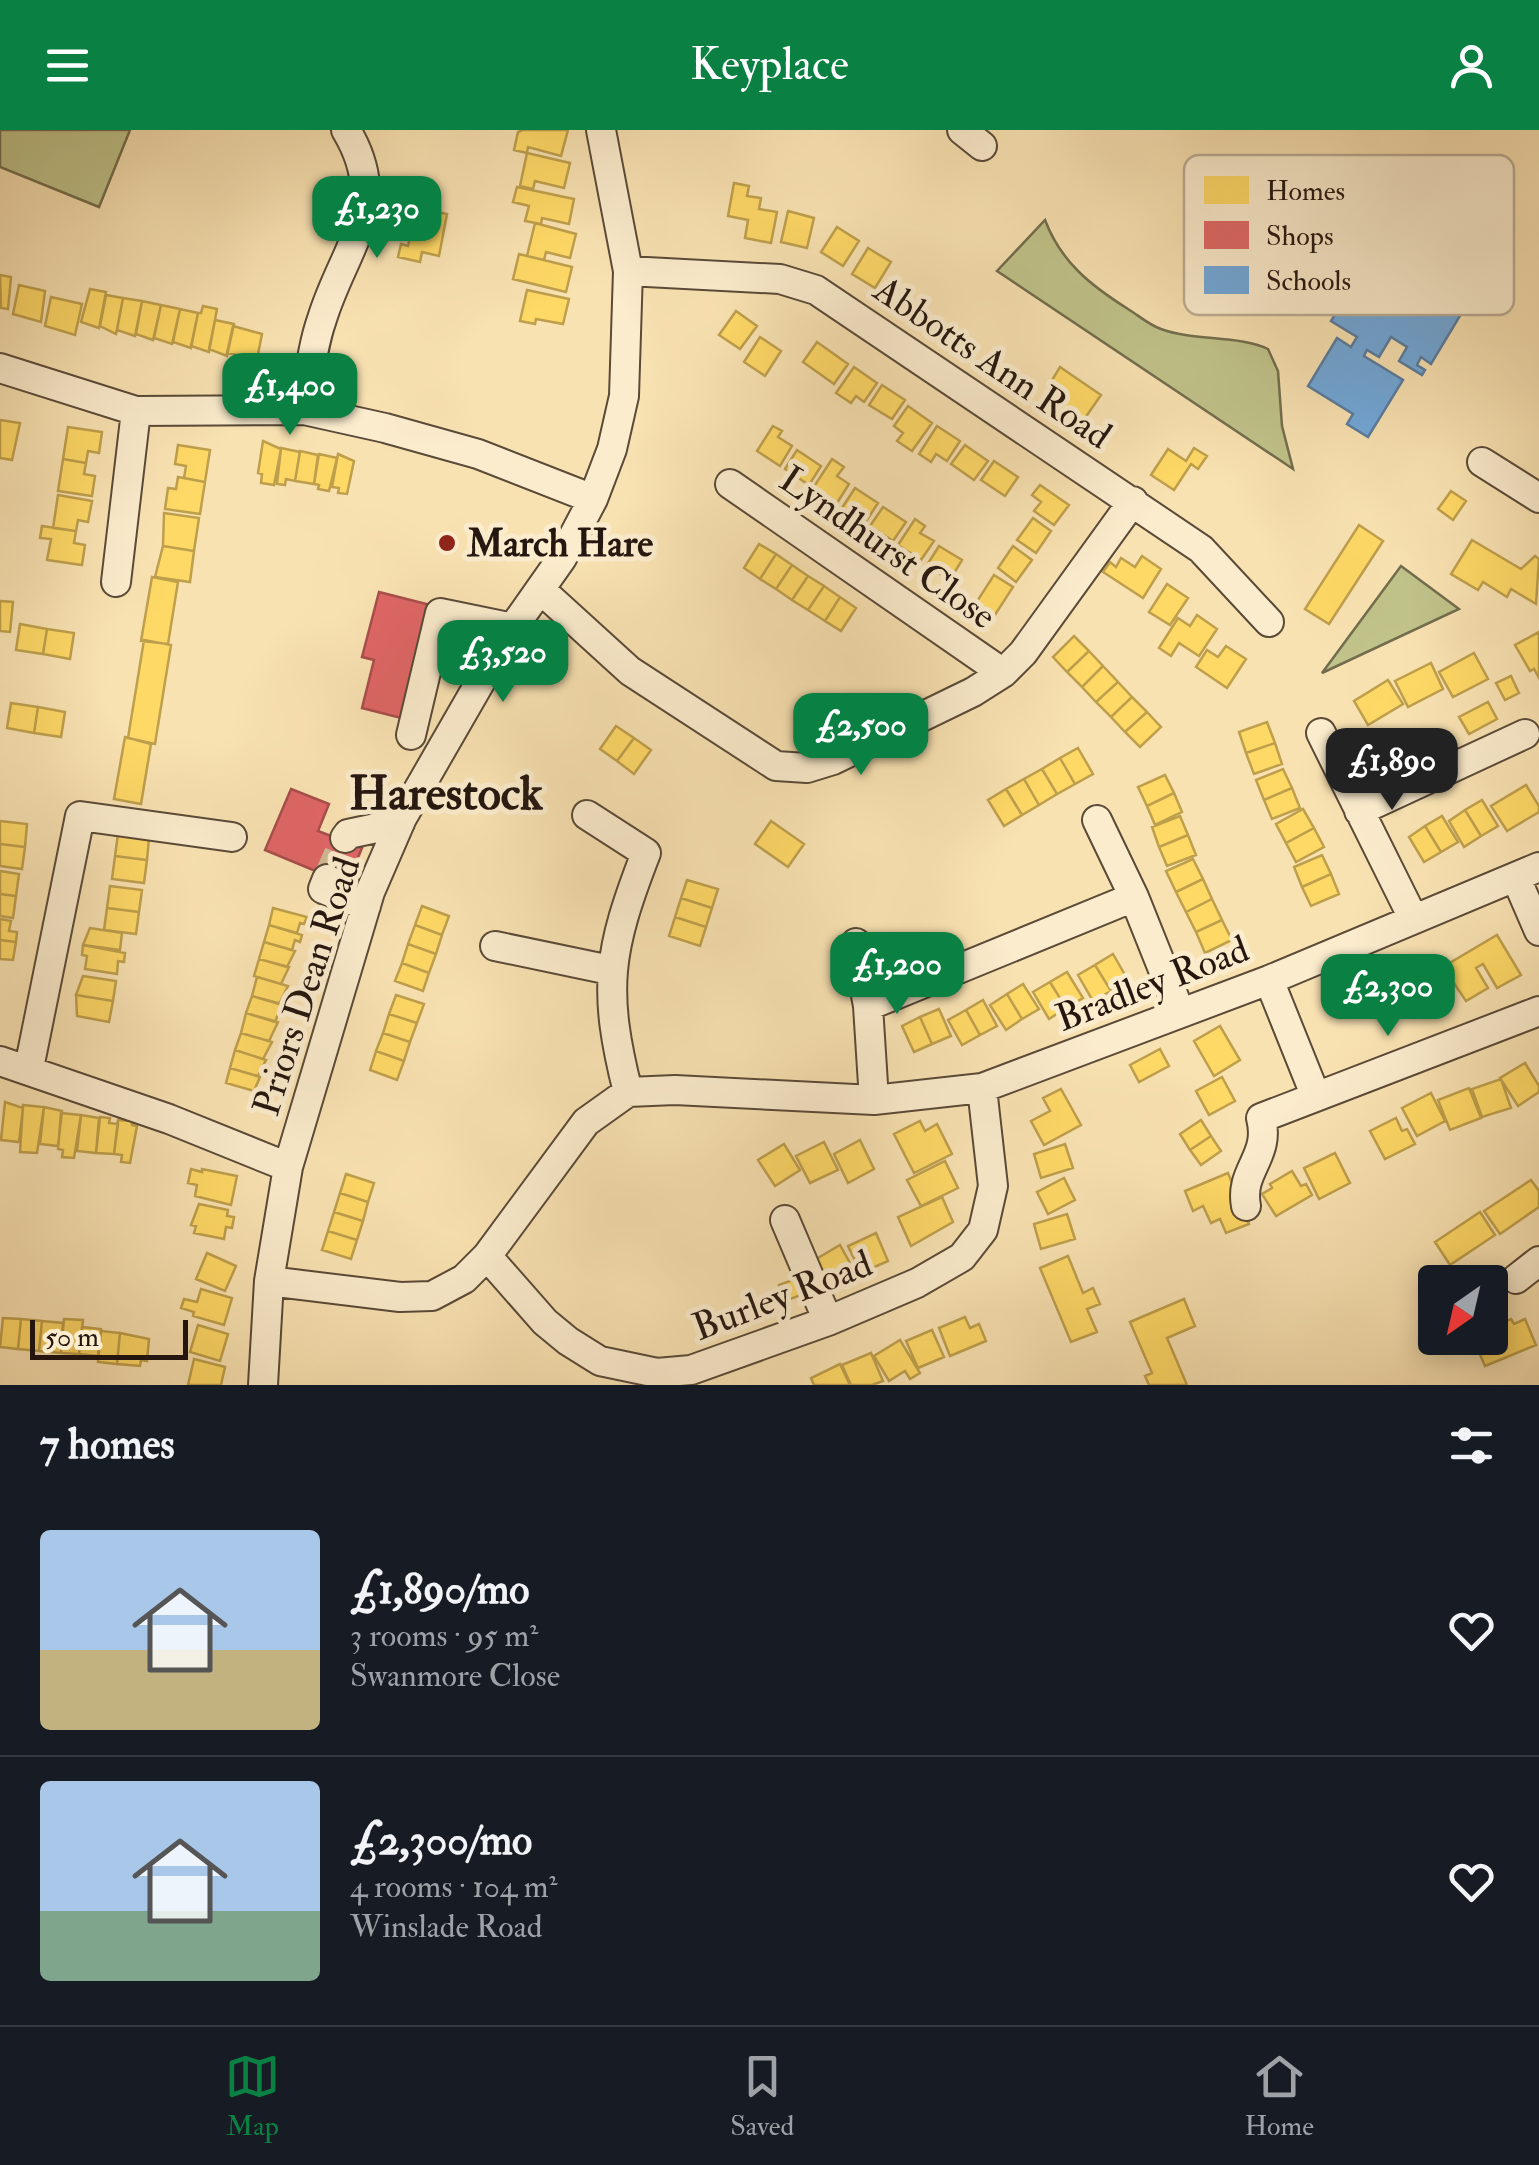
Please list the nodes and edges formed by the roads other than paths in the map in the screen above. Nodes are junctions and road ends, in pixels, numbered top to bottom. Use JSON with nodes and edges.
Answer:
{"nodes":[{"id":1,"x":346,"y":130,"type":"edge"},
{"id":2,"x":601,"y":130,"type":"edge"},
{"id":3,"x":628,"y":271,"type":"junction"},
{"id":4,"x":0,"y":368,"type":"edge"},
{"id":5,"x":304,"y":410,"type":"junction"},
{"id":6,"x":136,"y":411,"type":"junction"},
{"id":7,"x":1482,"y":462,"type":"dead end"},
{"id":8,"x":730,"y":484,"type":"dead end"},
{"id":9,"x":1539,"y":498,"type":"edge"},
{"id":10,"x":592,"y":499,"type":"junction"},
{"id":11,"x":1133,"y":501,"type":"junction"},
{"id":12,"x":116,"y":582,"type":"dead end"},
{"id":13,"x":540,"y":590,"type":"junction"},
{"id":14,"x":1269,"y":622,"type":"dead end"},
{"id":15,"x":513,"y":628,"type":"junction"},
{"id":16,"x":1003,"y":673,"type":"junction"},
{"id":17,"x":1320,"y":733,"type":"dead end"},
{"id":18,"x":1524,"y":734,"type":"dead end"},
{"id":19,"x":442,"y":750,"type":"junction"},
{"id":20,"x":1360,"y":812,"type":"junction"},
{"id":21,"x":587,"y":816,"type":"dead end"},
{"id":22,"x":1096,"y":820,"type":"dead end"},
{"id":23,"x":400,"y":823,"type":"junction"},
{"id":24,"x":232,"y":837,"type":"dead end"},
{"id":25,"x":345,"y":838,"type":"dead end"},
{"id":26,"x":1528,"y":872,"type":"edge"},
{"id":27,"x":328,"y":879,"type":"dead end"},
{"id":28,"x":1134,"y":897,"type":"junction"},
{"id":29,"x":366,"y":906,"type":"junction"},
{"id":30,"x":1413,"y":918,"type":"junction"},
{"id":31,"x":1539,"y":931,"type":"edge"},
{"id":32,"x":856,"y":943,"type":"dead end"},
{"id":33,"x":495,"y":946,"type":"dead end"},
{"id":34,"x":610,"y":970,"type":"junction"},
{"id":35,"x":1269,"y":980,"type":"junction"},
{"id":36,"x":868,"y":1006,"type":"junction"},
{"id":37,"x":1539,"y":1011,"type":"edge"},
{"id":38,"x":1180,"y":1012,"type":"junction"},
{"id":39,"x":0,"y":1061,"type":"edge"},
{"id":40,"x":28,"y":1068,"type":"junction"},
{"id":41,"x":982,"y":1088,"type":"junction"},
{"id":42,"x":628,"y":1092,"type":"junction"},
{"id":43,"x":1316,"y":1096,"type":"junction"},
{"id":44,"x":874,"y":1100,"type":"junction"},
{"id":45,"x":288,"y":1168,"type":"junction"},
{"id":46,"x":1246,"y":1206,"type":"dead end"},
{"id":47,"x":785,"y":1220,"type":"dead end"},
{"id":48,"x":487,"y":1256,"type":"junction"},
{"id":49,"x":269,"y":1281,"type":"junction"},
{"id":50,"x":828,"y":1322,"type":"junction"},
{"id":51,"x":263,"y":1385,"type":"edge"}],
"edges":[{"from":1,"to":5,"type":"street"},
{"from":2,"to":3,"type":"street","name":"Priors Dean Road"},
{"from":3,"to":10,"type":"street","name":"Priors Dean Road"},
{"from":3,"to":11,"type":"street","name":"Abbotts Ann Road"},
{"from":4,"to":6,"type":"street"},
{"from":5,"to":6,"type":"street"},
{"from":5,"to":10,"type":"street"},
{"from":6,"to":12,"type":"street"},
{"from":7,"to":9,"type":"street"},
{"from":8,"to":16,"type":"street","name":"Lyndhurst Close"},
{"from":10,"to":13,"type":"street","name":"Priors Dean Road"},
{"from":11,"to":14,"type":"street","name":"Abbotts Ann Road"},
{"from":11,"to":16,"type":"street"},
{"from":13,"to":15,"type":"street","name":"Priors Dean Road"},
{"from":13,"to":16,"type":"street"},
{"from":15,"to":19,"type":"street","name":"Priors Dean Road"},
{"from":15,"to":19,"type":"street"},
{"from":17,"to":20,"type":"street"},
{"from":18,"to":20,"type":"street"},
{"from":19,"to":23,"type":"street","name":"Priors Dean Road"},
{"from":20,"to":30,"type":"street"},
{"from":21,"to":34,"type":"street"},
{"from":22,"to":28,"type":"street"},
{"from":23,"to":25,"type":"street"},
{"from":23,"to":29,"type":"street","name":"Priors Dean Road"},
{"from":24,"to":40,"type":"street"},
{"from":26,"to":30,"type":"street","name":"Bradley Road"},
{"from":26,"to":31,"type":"street"},
{"from":27,"to":29,"type":"street"},
{"from":28,"to":36,"type":"street"},
{"from":28,"to":38,"type":"street"},
{"from":29,"to":45,"type":"street","name":"Priors Dean Road"},
{"from":30,"to":35,"type":"street","name":"Bradley Road"},
{"from":32,"to":36,"type":"street"},
{"from":33,"to":34,"type":"street"},
{"from":34,"to":42,"type":"street"},
{"from":35,"to":38,"type":"street","name":"Bradley Road"},
{"from":35,"to":43,"type":"street"},
{"from":36,"to":44,"type":"street"},
{"from":37,"to":43,"type":"street"},
{"from":38,"to":41,"type":"street","name":"Bradley Road"},
{"from":39,"to":40,"type":"street"},
{"from":40,"to":45,"type":"street"},
{"from":41,"to":44,"type":"street","name":"Bradley Road"},
{"from":41,"to":50,"type":"street","name":"Burley Road"},
{"from":42,"to":44,"type":"street","name":"Bradley Road"},
{"from":42,"to":48,"type":"street"},
{"from":43,"to":46,"type":"street"},
{"from":45,"to":49,"type":"street","name":"Priors Dean Road"},
{"from":47,"to":50,"type":"street"},
{"from":48,"to":49,"type":"street"},
{"from":48,"to":50,"type":"street","name":"Burley Road"},
{"from":49,"to":51,"type":"street","name":"Priors Dean Road"}]}
